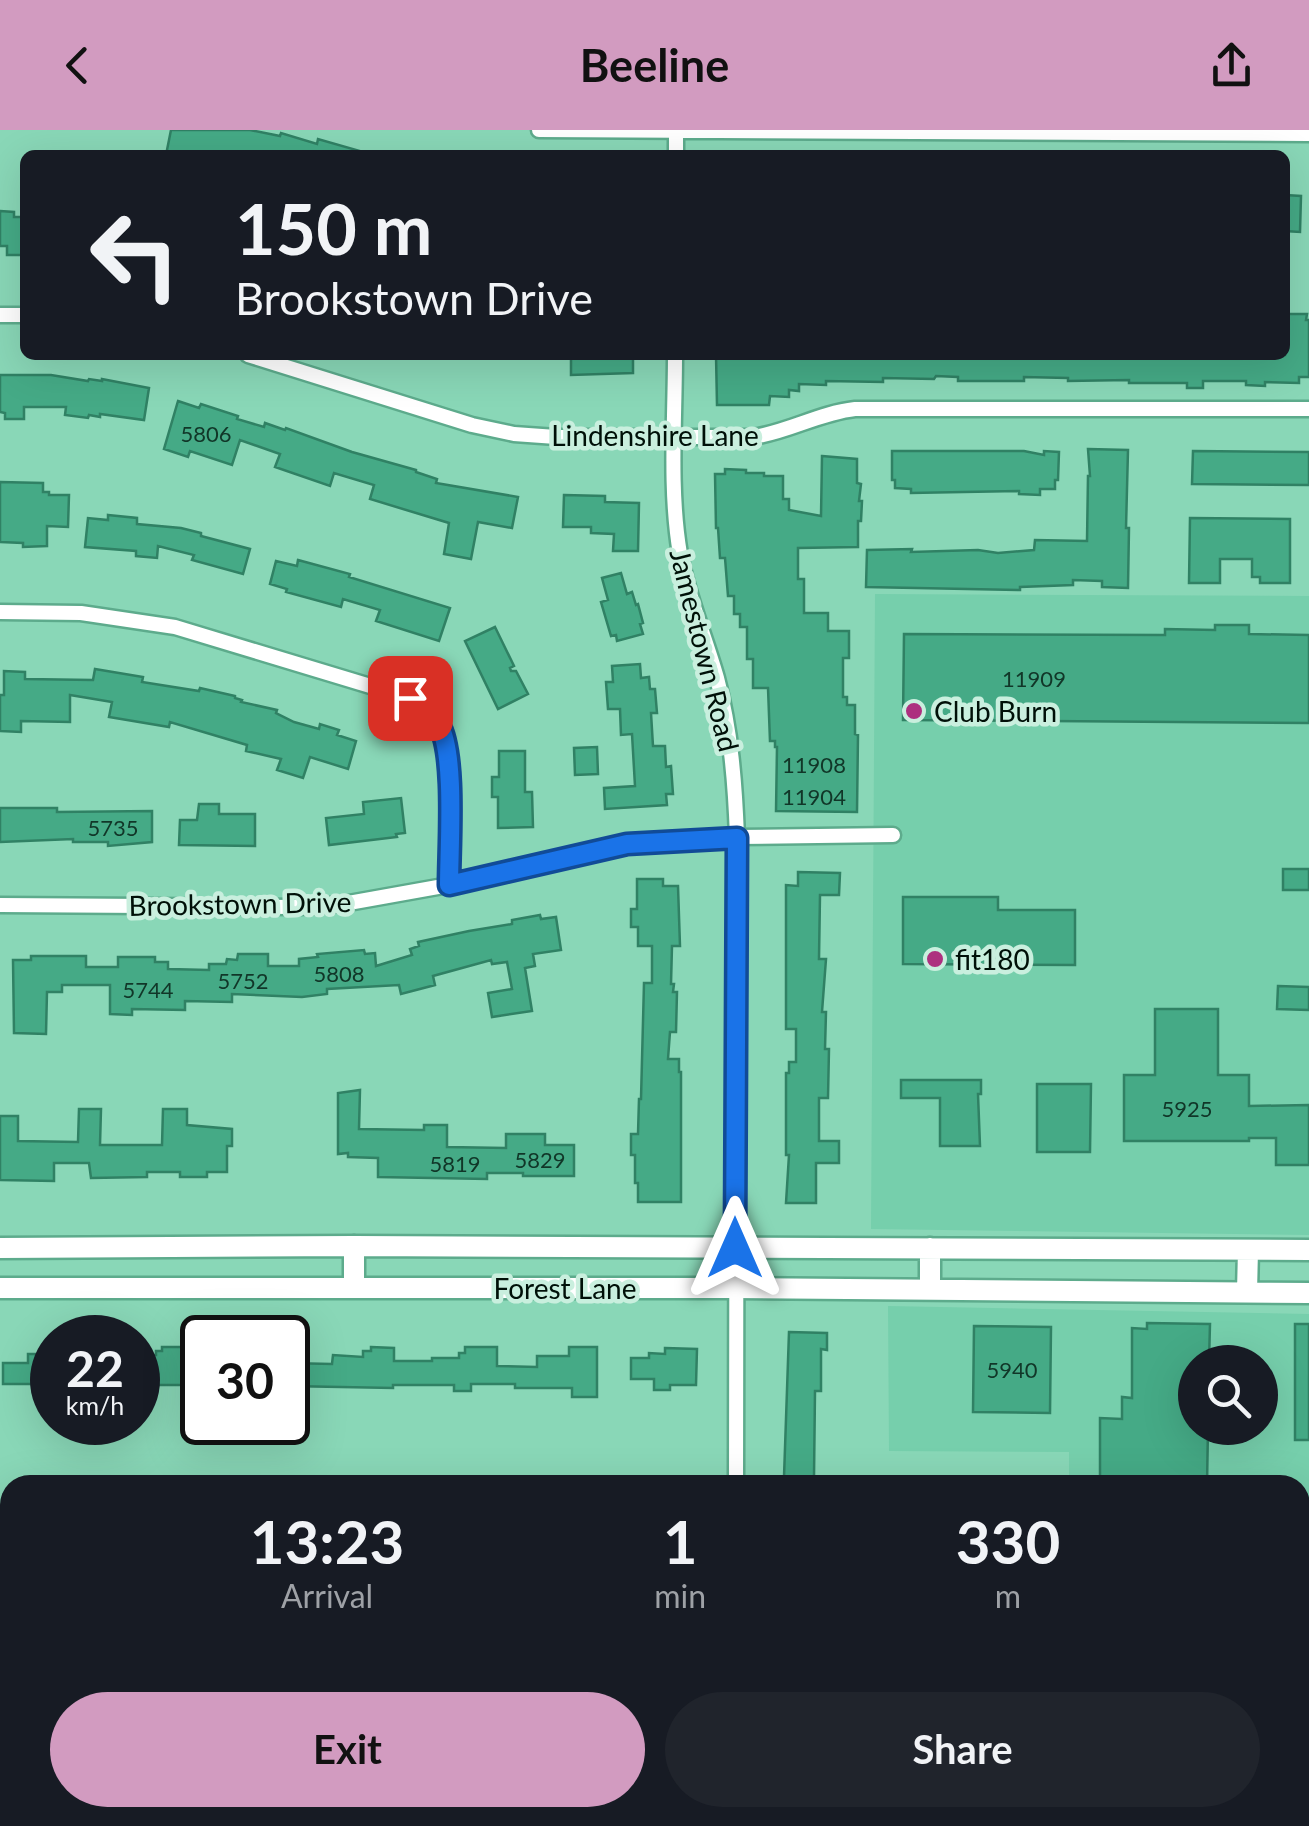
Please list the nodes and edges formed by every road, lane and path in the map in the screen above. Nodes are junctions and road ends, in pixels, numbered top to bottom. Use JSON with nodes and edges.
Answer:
{"nodes":[{"id":1,"x":539,"y":130,"type":"edge"},
{"id":2,"x":676,"y":131,"type":"edge"},
{"id":3,"x":1309,"y":134,"type":"edge"},
{"id":4,"x":264,"y":360,"type":"edge"},
{"id":5,"x":675,"y":360,"type":"edge"},
{"id":6,"x":1309,"y":409,"type":"edge"},
{"id":7,"x":674,"y":438,"type":"junction"},
{"id":8,"x":0,"y":612,"type":"edge"},
{"id":9,"x":893,"y":835,"type":"dead end"},
{"id":10,"x":737,"y":838,"type":"junction"},
{"id":11,"x":449,"y":885,"type":"junction"},
{"id":12,"x":0,"y":905,"type":"edge"},
{"id":13,"x":354,"y":1246,"type":"junction"},
{"id":14,"x":0,"y":1248,"type":"edge"},
{"id":15,"x":735,"y":1248,"type":"junction"},
{"id":16,"x":930,"y":1248,"type":"junction"},
{"id":17,"x":1248,"y":1250,"type":"junction"},
{"id":18,"x":1309,"y":1250,"type":"edge"},
{"id":19,"x":0,"y":1288,"type":"edge"},
{"id":20,"x":354,"y":1288,"type":"junction"},
{"id":21,"x":735,"y":1288,"type":"junction"},
{"id":22,"x":930,"y":1290,"type":"junction"},
{"id":23,"x":1247,"y":1292,"type":"junction"},
{"id":24,"x":1309,"y":1292,"type":"edge"},
{"id":25,"x":736,"y":1475,"type":"edge"}],
"edges":[{"from":1,"to":2,"type":"street"},
{"from":2,"to":3,"type":"street"},
{"from":4,"to":7,"type":"street","name":"Lindenshire Lane"},
{"from":5,"to":7,"type":"street","name":"Jamestown Road"},
{"from":6,"to":7,"type":"street","name":"Lindenshire Lane"},
{"from":7,"to":10,"type":"street","name":"Jamestown Road"},
{"from":8,"to":11,"type":"street"},
{"from":9,"to":10,"type":"street","name":"Brookstown Drive"},
{"from":10,"to":11,"type":"street","name":"Brookstown Drive"},
{"from":10,"to":15,"type":"street","name":"Jamestown Road"},
{"from":11,"to":12,"type":"street","name":"Brookstown Drive"},
{"from":13,"to":14,"type":"main road","name":"Forest Lane"},
{"from":13,"to":15,"type":"main road","name":"Forest Lane"},
{"from":13,"to":20,"type":"main road"},
{"from":15,"to":16,"type":"main road","name":"Forest Lane"},
{"from":15,"to":21,"type":"street","name":"Jamestown Road"},
{"from":16,"to":17,"type":"main road","name":"Forest Lane"},
{"from":16,"to":22,"type":"main road"},
{"from":17,"to":18,"type":"main road","name":"Forest Lane"},
{"from":17,"to":23,"type":"main road"},
{"from":19,"to":20,"type":"main road","name":"Forest Lane"},
{"from":20,"to":21,"type":"main road","name":"Forest Lane"},
{"from":21,"to":22,"type":"main road","name":"Forest Lane"},
{"from":21,"to":25,"type":"street","name":"Jamestown Road"},
{"from":22,"to":23,"type":"main road","name":"Forest Lane"},
{"from":23,"to":24,"type":"main road","name":"Forest Lane"}]}
